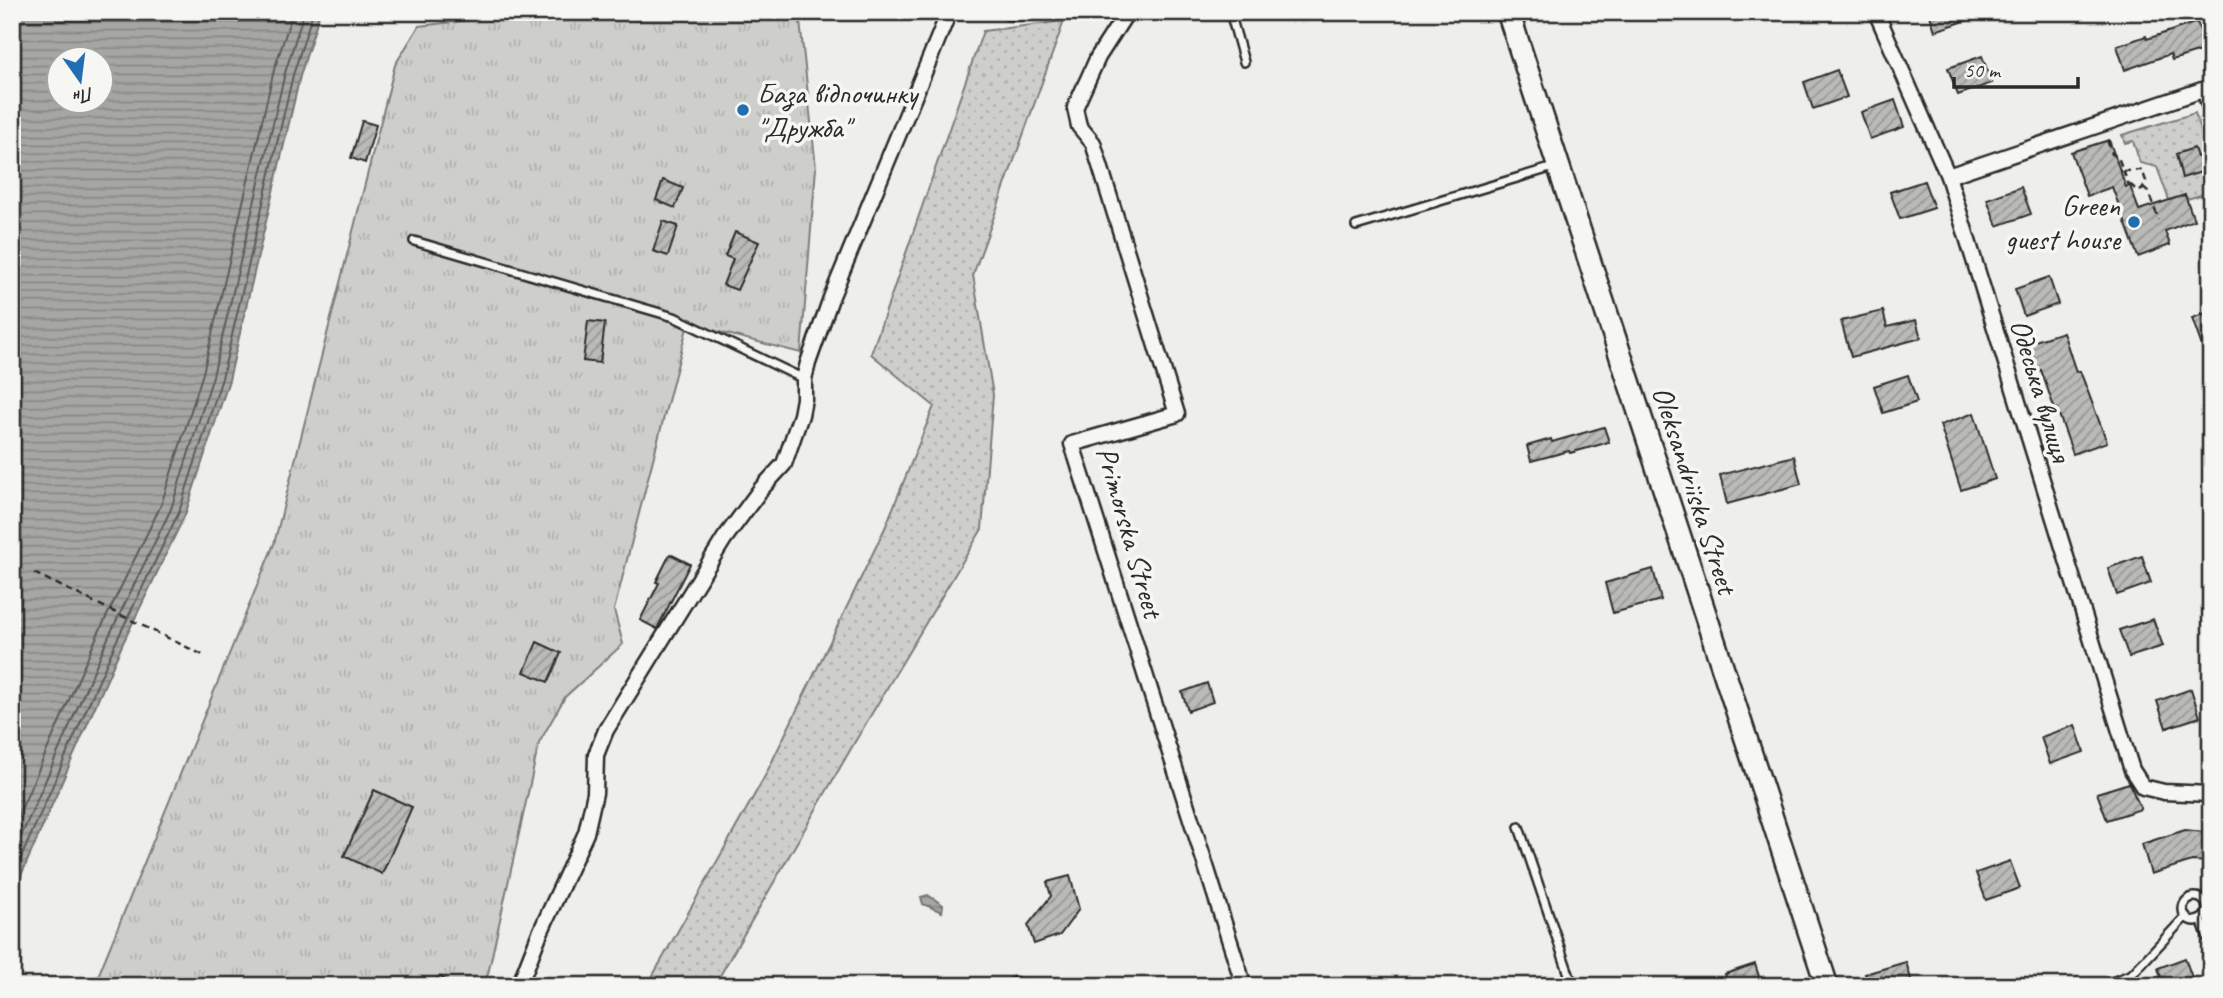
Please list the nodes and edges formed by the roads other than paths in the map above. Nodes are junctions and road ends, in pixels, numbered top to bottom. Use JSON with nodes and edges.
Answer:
{"nodes":[{"id":1,"x":949,"y":12,"type":"edge"},
{"id":2,"x":1009,"y":12,"type":"edge"},
{"id":3,"x":1035,"y":12,"type":"edge"},
{"id":4,"x":1127,"y":12,"type":"edge"},
{"id":5,"x":1230,"y":12,"type":"edge"},
{"id":6,"x":1508,"y":12,"type":"edge"},
{"id":7,"x":1876,"y":12,"type":"edge"},
{"id":8,"x":1244,"y":62,"type":"dead end"},
{"id":9,"x":2207,"y":88,"type":"edge"},
{"id":10,"x":2211,"y":110,"type":"edge"},
{"id":11,"x":1558,"y":166,"type":"junction"},
{"id":12,"x":1948,"y":176,"type":"junction"},
{"id":13,"x":1356,"y":226,"type":"dead end"},
{"id":14,"x":414,"y":241,"type":"dead end"},
{"id":15,"x":804,"y":379,"type":"junction"},
{"id":16,"x":2211,"y":794,"type":"edge"},
{"id":17,"x":1520,"y":827,"type":"dead end"},
{"id":18,"x":2208,"y":900,"type":"edge"},
{"id":19,"x":2186,"y":916,"type":"junction"},
{"id":20,"x":2201,"y":919,"type":"junction"},
{"id":21,"x":2211,"y":946,"type":"edge"},
{"id":22,"x":519,"y":986,"type":"edge"},
{"id":23,"x":1244,"y":986,"type":"edge"},
{"id":24,"x":1573,"y":986,"type":"edge"},
{"id":25,"x":1827,"y":986,"type":"edge"},
{"id":26,"x":2102,"y":986,"type":"edge"}],
"edges":[{"from":1,"to":15,"type":"street"},
{"from":2,"to":3,"type":"street"},
{"from":4,"to":23,"type":"street","name":"Primorska Street"},
{"from":5,"to":8,"type":"lane"},
{"from":6,"to":11,"type":"street","name":"Oleksandriiska Street"},
{"from":7,"to":12,"type":"street","name":"Одеська вулиця"},
{"from":9,"to":10,"type":"street"},
{"from":9,"to":12,"type":"street"},
{"from":11,"to":13,"type":"lane"},
{"from":11,"to":25,"type":"street","name":"Oleksandriiska Street"},
{"from":12,"to":16,"type":"street","name":"Одеська вулиця"},
{"from":14,"to":15,"type":"lane"},
{"from":15,"to":22,"type":"street"},
{"from":17,"to":24,"type":"lane"},
{"from":18,"to":19,"type":"lane"},
{"from":18,"to":20,"type":"lane"},
{"from":19,"to":20,"type":"lane"},
{"from":19,"to":26,"type":"lane"},
{"from":20,"to":21,"type":"lane"}]}
